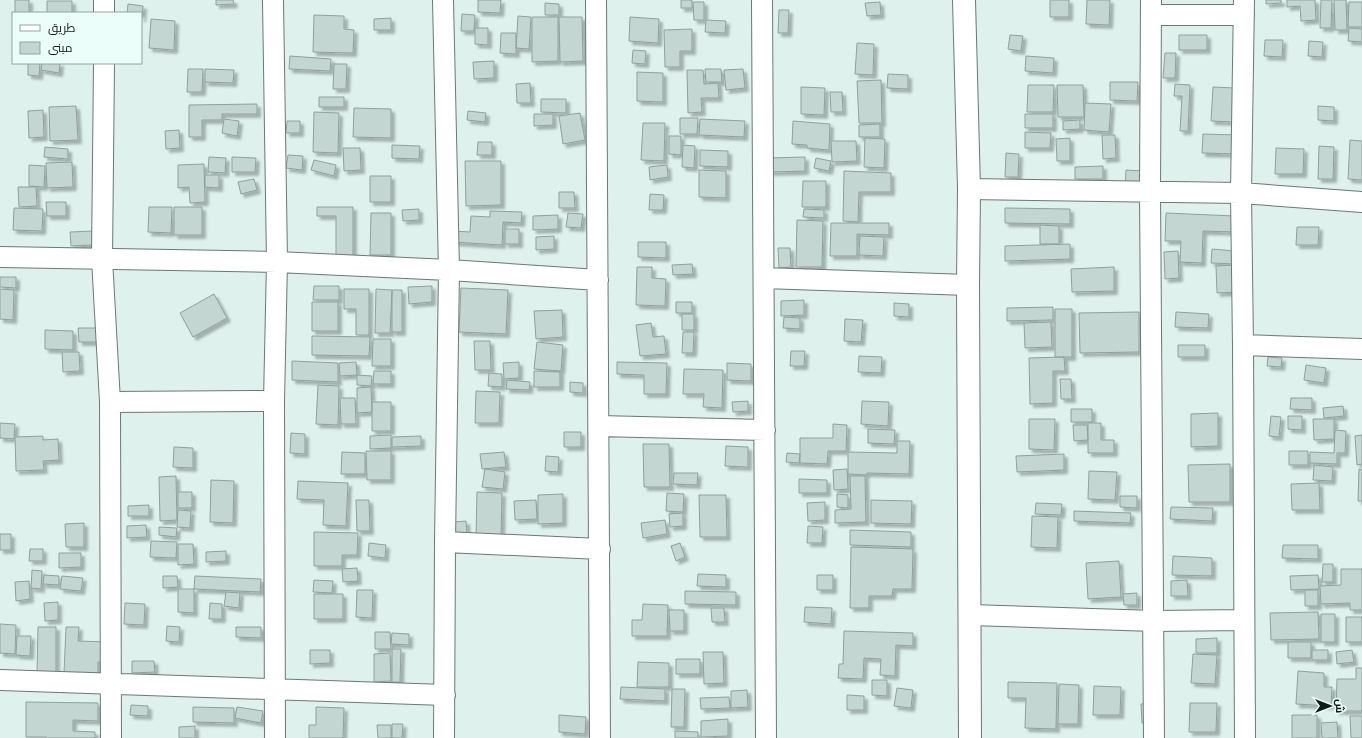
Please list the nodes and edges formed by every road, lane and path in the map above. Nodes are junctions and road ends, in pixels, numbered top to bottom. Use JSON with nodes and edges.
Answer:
{"nodes":[{"id":1,"x":104,"y":0,"type":"edge"},
{"id":2,"x":273,"y":0,"type":"edge"},
{"id":3,"x":443,"y":0,"type":"edge"},
{"id":4,"x":596,"y":0,"type":"edge"},
{"id":5,"x":762,"y":0,"type":"edge"},
{"id":6,"x":964,"y":0,"type":"edge"},
{"id":7,"x":1244,"y":7,"type":"edge"},
{"id":8,"x":1151,"y":8,"type":"edge"},
{"id":9,"x":104,"y":12,"type":"edge"},
{"id":10,"x":104,"y":64,"type":"edge"},
{"id":11,"x":969,"y":189,"type":"junction"},
{"id":12,"x":1150,"y":192,"type":"junction"},
{"id":13,"x":1241,"y":193,"type":"junction"},
{"id":14,"x":1362,"y":202,"type":"edge"},
{"id":15,"x":0,"y":257,"type":"edge"},
{"id":16,"x":102,"y":259,"type":"junction"},
{"id":17,"x":276,"y":262,"type":"junction"},
{"id":18,"x":449,"y":270,"type":"junction"},
{"id":19,"x":764,"y":278,"type":"junction"},
{"id":20,"x":598,"y":280,"type":"junction"},
{"id":21,"x":968,"y":285,"type":"junction"},
{"id":22,"x":1243,"y":344,"type":"junction"},
{"id":23,"x":1362,"y":349,"type":"edge"},
{"id":24,"x":274,"y":401,"type":"junction"},
{"id":25,"x":110,"y":402,"type":"junction"},
{"id":26,"x":599,"y":426,"type":"junction"},
{"id":27,"x":765,"y":430,"type":"junction"},
{"id":28,"x":445,"y":542,"type":"junction"},
{"id":29,"x":600,"y":549,"type":"junction"},
{"id":30,"x":970,"y":615,"type":"junction"},
{"id":31,"x":1244,"y":620,"type":"junction"},
{"id":32,"x":1154,"y":621,"type":"junction"},
{"id":33,"x":0,"y":680,"type":"edge"},
{"id":34,"x":110,"y":683,"type":"junction"},
{"id":35,"x":275,"y":689,"type":"junction"},
{"id":36,"x":444,"y":695,"type":"junction"},
{"id":37,"x":111,"y":738,"type":"edge"},
{"id":38,"x":275,"y":738,"type":"edge"},
{"id":39,"x":444,"y":738,"type":"edge"},
{"id":40,"x":600,"y":738,"type":"edge"},
{"id":41,"x":766,"y":738,"type":"edge"},
{"id":42,"x":970,"y":738,"type":"edge"},
{"id":43,"x":1154,"y":738,"type":"edge"},
{"id":44,"x":1245,"y":738,"type":"edge"}],
"edges":[{"from":1,"to":9,"type":"street"},
{"from":2,"to":17,"type":"street"},
{"from":3,"to":18,"type":"street"},
{"from":4,"to":20,"type":"street"},
{"from":5,"to":19,"type":"street"},
{"from":6,"to":11,"type":"street"},
{"from":7,"to":8,"type":"street"},
{"from":7,"to":13,"type":"street"},
{"from":8,"to":12,"type":"street"},
{"from":10,"to":16,"type":"street"},
{"from":11,"to":12,"type":"street"},
{"from":11,"to":21,"type":"street"},
{"from":12,"to":13,"type":"street"},
{"from":12,"to":32,"type":"street"},
{"from":13,"to":14,"type":"street"},
{"from":13,"to":22,"type":"street"},
{"from":15,"to":16,"type":"street"},
{"from":16,"to":17,"type":"street"},
{"from":16,"to":25,"type":"street"},
{"from":17,"to":18,"type":"street"},
{"from":17,"to":24,"type":"street"},
{"from":18,"to":20,"type":"street"},
{"from":18,"to":28,"type":"street"},
{"from":19,"to":21,"type":"street"},
{"from":19,"to":27,"type":"street"},
{"from":20,"to":26,"type":"street"},
{"from":21,"to":30,"type":"street"},
{"from":22,"to":23,"type":"street"},
{"from":22,"to":31,"type":"street"},
{"from":24,"to":25,"type":"street"},
{"from":24,"to":35,"type":"street"},
{"from":25,"to":34,"type":"street"},
{"from":26,"to":27,"type":"street"},
{"from":26,"to":29,"type":"street"},
{"from":27,"to":41,"type":"street"},
{"from":28,"to":29,"type":"street"},
{"from":28,"to":36,"type":"street"},
{"from":29,"to":40,"type":"street"},
{"from":30,"to":32,"type":"street"},
{"from":30,"to":42,"type":"street"},
{"from":31,"to":32,"type":"street"},
{"from":31,"to":44,"type":"street"},
{"from":32,"to":43,"type":"street"},
{"from":33,"to":34,"type":"street"},
{"from":34,"to":35,"type":"street"},
{"from":34,"to":37,"type":"street"},
{"from":35,"to":36,"type":"street"},
{"from":35,"to":38,"type":"street"},
{"from":36,"to":39,"type":"street"}]}
